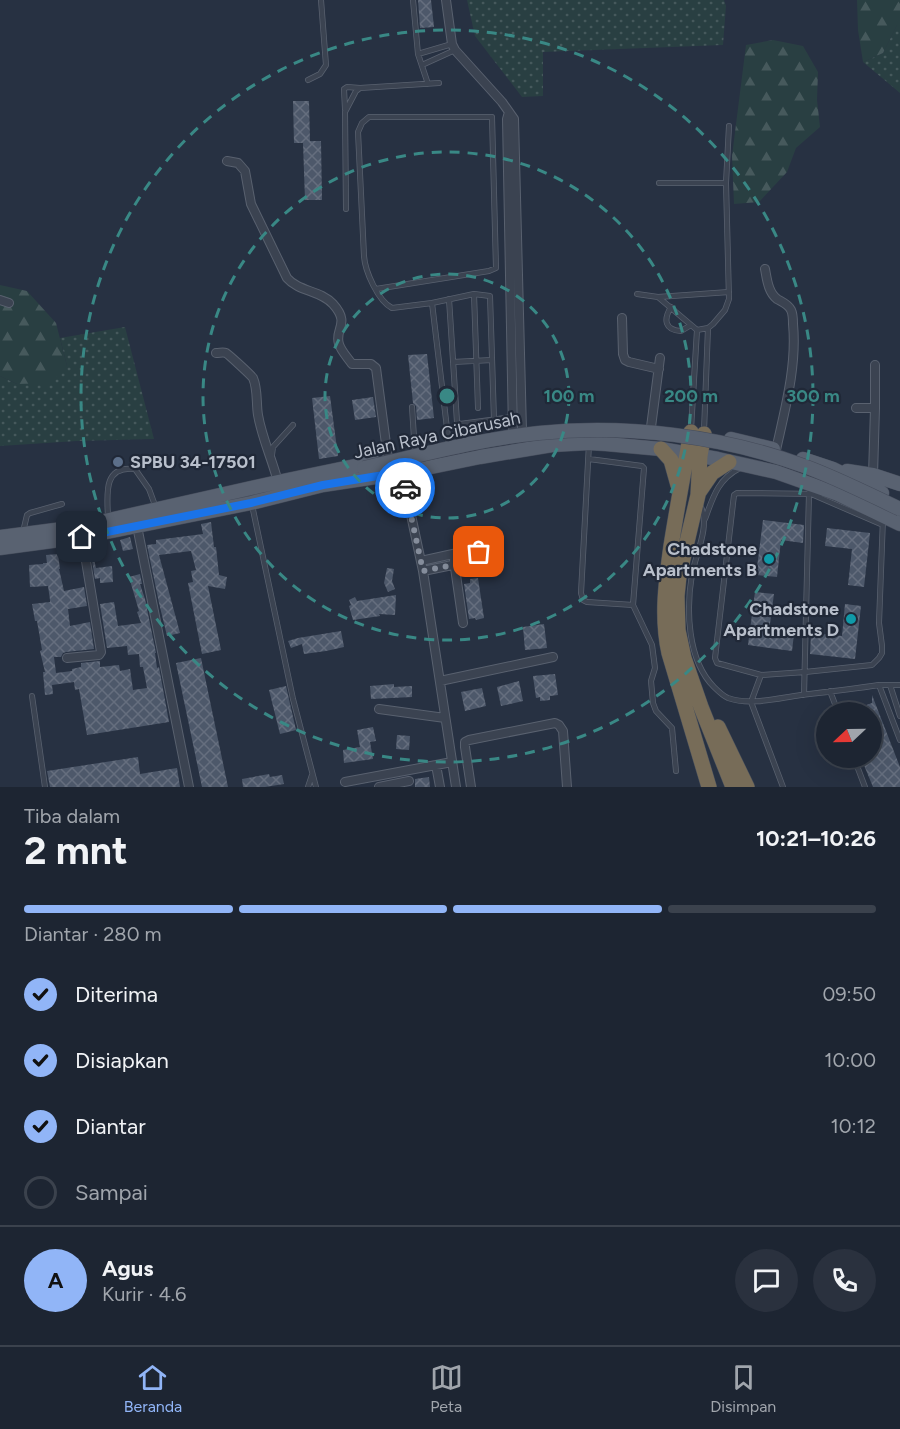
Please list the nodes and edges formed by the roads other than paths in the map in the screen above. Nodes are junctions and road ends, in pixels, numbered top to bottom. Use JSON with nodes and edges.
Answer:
{"nodes":[{"id":1,"x":321,"y":0,"type":"edge"},
{"id":2,"x":412,"y":0,"type":"edge"},
{"id":3,"x":446,"y":0,"type":"edge"},
{"id":4,"x":454,"y":47,"type":"junction"},
{"id":5,"x":418,"y":54,"type":"junction"},
{"id":6,"x":422,"y":65,"type":"junction"},
{"id":7,"x":308,"y":80,"type":"dead end"},
{"id":8,"x":439,"y":82,"type":"dead end"},
{"id":9,"x":428,"y":84,"type":"junction"},
{"id":10,"x":360,"y":88,"type":"junction"},
{"id":11,"x":345,"y":109,"type":"junction"},
{"id":12,"x":492,"y":117,"type":"junction"},
{"id":13,"x":510,"y":117,"type":"junction"},
{"id":14,"x":729,"y":126,"type":"dead end"},
{"id":15,"x":227,"y":161,"type":"dead end"},
{"id":16,"x":659,"y":183,"type":"dead end"},
{"id":17,"x":726,"y":183,"type":"junction"},
{"id":18,"x":346,"y":209,"type":"dead end"},
{"id":19,"x":765,"y":269,"type":"dead end"},
{"id":20,"x":376,"y":289,"type":"junction"},
{"id":21,"x":729,"y":292,"type":"junction"},
{"id":22,"x":474,"y":294,"type":"junction"},
{"id":23,"x":638,"y":294,"type":"dead end"},
{"id":24,"x":658,"y":297,"type":"junction"},
{"id":25,"x":449,"y":299,"type":"junction"},
{"id":26,"x":0,"y":300,"type":"edge"},
{"id":27,"x":9,"y":303,"type":"dead end"},
{"id":28,"x":432,"y":303,"type":"junction"},
{"id":29,"x":671,"y":308,"type":"junction"},
{"id":30,"x":622,"y":318,"type":"dead end"},
{"id":31,"x":691,"y":325,"type":"junction"},
{"id":32,"x":708,"y":328,"type":"junction"},
{"id":33,"x":697,"y":330,"type":"junction"},
{"id":34,"x":216,"y":353,"type":"dead end"},
{"id":35,"x":660,"y":358,"type":"dead end"},
{"id":36,"x":492,"y":360,"type":"junction"},
{"id":37,"x":476,"y":361,"type":"junction"},
{"id":38,"x":453,"y":362,"type":"junction"},
{"id":39,"x":875,"y":365,"type":"dead end"},
{"id":40,"x":659,"y":369,"type":"junction"},
{"id":41,"x":412,"y":408,"type":"dead end"},
{"id":42,"x":478,"y":408,"type":"dead end"},
{"id":43,"x":856,"y":408,"type":"dead end"},
{"id":44,"x":875,"y":408,"type":"junction"},
{"id":45,"x":513,"y":417,"type":"junction"},
{"id":46,"x":494,"y":420,"type":"junction"},
{"id":47,"x":293,"y":426,"type":"dead end"},
{"id":48,"x":651,"y":427,"type":"junction"},
{"id":49,"x":518,"y":431,"type":"junction"},
{"id":50,"x":692,"y":432,"type":"junction"},
{"id":51,"x":723,"y":437,"type":"junction"},
{"id":52,"x":589,"y":443,"type":"junction"},
{"id":53,"x":449,"y":445,"type":"junction"},
{"id":54,"x":661,"y":449,"type":"junction"},
{"id":55,"x":776,"y":450,"type":"junction"},
{"id":56,"x":415,"y":453,"type":"junction"},
{"id":57,"x":689,"y":454,"type":"junction"},
{"id":58,"x":272,"y":458,"type":"junction"},
{"id":59,"x":388,"y":459,"type":"junction"},
{"id":60,"x":588,"y":459,"type":"junction"},
{"id":61,"x":731,"y":462,"type":"junction"},
{"id":62,"x":833,"y":469,"type":"junction"},
{"id":63,"x":365,"y":470,"type":"junction"},
{"id":64,"x":402,"y":472,"type":"junction"},
{"id":65,"x":873,"y":475,"type":"junction"},
{"id":66,"x":292,"y":478,"type":"junction"},
{"id":67,"x":278,"y":482,"type":"junction"},
{"id":68,"x":900,"y":484,"type":"edge"},
{"id":69,"x":323,"y":485,"type":"junction"},
{"id":70,"x":680,"y":491,"type":"junction"},
{"id":71,"x":809,"y":493,"type":"junction"},
{"id":72,"x":837,"y":494,"type":"junction"},
{"id":73,"x":697,"y":497,"type":"junction"},
{"id":74,"x":900,"y":502,"type":"edge"},
{"id":75,"x":251,"y":503,"type":"junction"},
{"id":76,"x":62,"y":504,"type":"dead end"},
{"id":77,"x":900,"y":509,"type":"edge"},
{"id":78,"x":157,"y":510,"type":"junction"},
{"id":79,"x":900,"y":514,"type":"edge"},
{"id":80,"x":704,"y":520,"type":"junction"},
{"id":81,"x":883,"y":520,"type":"junction"},
{"id":82,"x":108,"y":521,"type":"junction"},
{"id":83,"x":900,"y":524,"type":"edge"},
{"id":84,"x":137,"y":526,"type":"junction"},
{"id":85,"x":23,"y":534,"type":"junction"},
{"id":86,"x":0,"y":537,"type":"edge"},
{"id":87,"x":82,"y":537,"type":"junction"},
{"id":88,"x":0,"y":548,"type":"edge"},
{"id":89,"x":453,"y":554,"type":"junction"},
{"id":90,"x":421,"y":561,"type":"junction"},
{"id":91,"x":454,"y":565,"type":"junction"},
{"id":92,"x":423,"y":571,"type":"junction"},
{"id":93,"x":633,"y":605,"type":"junction"},
{"id":94,"x":463,"y":623,"type":"dead end"},
{"id":95,"x":553,"y":657,"type":"dead end"},
{"id":96,"x":67,"y":658,"type":"dead end"},
{"id":97,"x":806,"y":672,"type":"junction"},
{"id":98,"x":761,"y":675,"type":"junction"},
{"id":99,"x":440,"y":681,"type":"junction"},
{"id":100,"x":879,"y":685,"type":"junction"},
{"id":101,"x":890,"y":685,"type":"junction"},
{"id":102,"x":900,"y":685,"type":"edge"},
{"id":103,"x":696,"y":691,"type":"junction"},
{"id":104,"x":831,"y":691,"type":"junction"},
{"id":105,"x":804,"y":695,"type":"junction"},
{"id":106,"x":32,"y":696,"type":"dead end"},
{"id":107,"x":751,"y":702,"type":"junction"},
{"id":108,"x":835,"y":702,"type":"edge"},
{"id":109,"x":380,"y":709,"type":"dead end"},
{"id":110,"x":900,"y":716,"type":"edge"},
{"id":111,"x":445,"y":718,"type":"junction"},
{"id":112,"x":900,"y":740,"type":"edge"},
{"id":113,"x":452,"y":762,"type":"junction"},
{"id":114,"x":436,"y":765,"type":"junction"},
{"id":115,"x":857,"y":768,"type":"edge"},
{"id":116,"x":407,"y":771,"type":"junction"},
{"id":117,"x":676,"y":771,"type":"dead end"},
{"id":118,"x":312,"y":773,"type":"junction"},
{"id":119,"x":345,"y":782,"type":"dead end"},
{"id":120,"x":365,"y":783,"type":"edge"},
{"id":121,"x":410,"y":784,"type":"edge"},
{"id":122,"x":45,"y":787,"type":"edge"},
{"id":123,"x":189,"y":787,"type":"edge"},
{"id":124,"x":308,"y":787,"type":"edge"},
{"id":125,"x":316,"y":787,"type":"edge"},
{"id":126,"x":379,"y":787,"type":"edge"},
{"id":127,"x":440,"y":787,"type":"edge"},
{"id":128,"x":456,"y":787,"type":"edge"},
{"id":129,"x":471,"y":787,"type":"edge"},
{"id":130,"x":567,"y":787,"type":"edge"},
{"id":131,"x":709,"y":787,"type":"edge"},
{"id":132,"x":733,"y":787,"type":"edge"},
{"id":133,"x":747,"y":787,"type":"edge"},
{"id":134,"x":783,"y":787,"type":"edge"},
{"id":135,"x":864,"y":787,"type":"edge"}],
"edges":[{"from":1,"to":7,"type":"lane"},
{"from":2,"to":5,"type":"lane"},
{"from":3,"to":4,"type":"street"},
{"from":4,"to":5,"type":"lane"},
{"from":4,"to":6,"type":"lane"},
{"from":4,"to":13,"type":"street"},
{"from":5,"to":6,"type":"lane"},
{"from":6,"to":9,"type":"lane"},
{"from":8,"to":9,"type":"lane"},
{"from":9,"to":10,"type":"lane"},
{"from":10,"to":11,"type":"lane"},
{"from":10,"to":11,"type":"lane"},
{"from":11,"to":18,"type":"lane"},
{"from":12,"to":13,"type":"lane"},
{"from":12,"to":20,"type":"lane"},
{"from":12,"to":20,"type":"lane"},
{"from":13,"to":45,"type":"street"},
{"from":13,"to":49,"type":"street"},
{"from":14,"to":17,"type":"lane"},
{"from":15,"to":59,"type":"street"},
{"from":16,"to":17,"type":"lane"},
{"from":17,"to":21,"type":"lane"},
{"from":19,"to":55,"type":"street"},
{"from":20,"to":28,"type":"lane"},
{"from":21,"to":24,"type":"lane"},
{"from":21,"to":32,"type":"lane"},
{"from":22,"to":25,"type":"lane"},
{"from":22,"to":36,"type":"lane"},
{"from":22,"to":37,"type":"lane"},
{"from":23,"to":24,"type":"lane"},
{"from":24,"to":29,"type":"lane"},
{"from":25,"to":28,"type":"lane"},
{"from":25,"to":38,"type":"lane"},
{"from":26,"to":27,"type":"street"},
{"from":28,"to":53,"type":"lane"},
{"from":29,"to":31,"type":"lane"},
{"from":29,"to":31,"type":"lane"},
{"from":30,"to":40,"type":"street"},
{"from":31,"to":33,"type":"lane"},
{"from":32,"to":33,"type":"lane"},
{"from":32,"to":50,"type":"lane"},
{"from":33,"to":50,"type":"lane"},
{"from":34,"to":58,"type":"street"},
{"from":35,"to":40,"type":"street"},
{"from":36,"to":37,"type":"lane"},
{"from":36,"to":46,"type":"lane"},
{"from":37,"to":38,"type":"lane"},
{"from":37,"to":42,"type":"lane"},
{"from":38,"to":46,"type":"lane"},
{"from":39,"to":44,"type":"street"},
{"from":40,"to":48,"type":"street"},
{"from":41,"to":56,"type":"lane"},
{"from":43,"to":44,"type":"street"},
{"from":44,"to":65,"type":"street"},
{"from":45,"to":46,"type":"lane"},
{"from":45,"to":49,"type":"street"},
{"from":47,"to":58,"type":"lane"},
{"from":48,"to":49,"type":"main road","name":"Jalan Raya Cibarusah"},
{"from":48,"to":50,"type":"main road","name":"Jalan Raya Cibarusah"},
{"from":49,"to":53,"type":"main road","name":"Jalan Raya Cibarusah"},
{"from":50,"to":51,"type":"main road","name":"Jalan Raya Cibarusah"},
{"from":50,"to":57,"type":"highway"},
{"from":51,"to":55,"type":"main road","name":"Jalan Raya Cibarusah"},
{"from":51,"to":61,"type":"main road"},
{"from":52,"to":54,"type":"main road","name":"Jalan Raya Cibarusah"},
{"from":52,"to":60,"type":"lane"},
{"from":52,"to":64,"type":"main road","name":"Jalan Raya Cibarusah"},
{"from":53,"to":56,"type":"main road","name":"Jalan Raya Cibarusah"},
{"from":54,"to":57,"type":"main road","name":"Jalan Raya Cibarusah"},
{"from":54,"to":70,"type":"highway"},
{"from":55,"to":62,"type":"main road","name":"Jalan Raya Cibarusah"},
{"from":56,"to":59,"type":"main road","name":"Jalan Raya Cibarusah"},
{"from":57,"to":61,"type":"main road","name":"Jalan Raya Cibarusah"},
{"from":57,"to":70,"type":"highway"},
{"from":57,"to":73,"type":"highway"},
{"from":58,"to":67,"type":"street"},
{"from":59,"to":66,"type":"main road","name":"Jalan Raya Cibarusah"},
{"from":60,"to":93,"type":"lane"},
{"from":60,"to":93,"type":"lane"},
{"from":61,"to":72,"type":"main road","name":"Jalan Raya Cibarusah"},
{"from":61,"to":73,"type":"highway"},
{"from":61,"to":80,"type":"lane"},
{"from":62,"to":65,"type":"main road"},
{"from":62,"to":74,"type":"main road","name":"Jalan Raya Cibarusah"},
{"from":63,"to":66,"type":"main road","name":"Jalan Raya Cibarusah"},
{"from":63,"to":69,"type":"main road","name":"Jalan Raya Cibarusah"},
{"from":63,"to":77,"type":"main road","name":"Jalan Raya Cibarusah","bridge":true},
{"from":63,"to":79,"type":"main road","name":"Jalan Raya Cibarusah","bridge":true},
{"from":64,"to":69,"type":"main road","name":"Jalan Raya Cibarusah"},
{"from":64,"to":90,"type":"street"},
{"from":65,"to":68,"type":"main road"},
{"from":66,"to":67,"type":"main road","name":"Jalan Raya Cibarusah"},
{"from":67,"to":78,"type":"main road","name":"Jalan Raya Cibarusah"},
{"from":69,"to":75,"type":"main road","name":"Jalan Raya Cibarusah"},
{"from":70,"to":131,"type":"highway"},
{"from":71,"to":72,"type":"lane"},
{"from":71,"to":81,"type":"lane"},
{"from":71,"to":97,"type":"lane"},
{"from":71,"to":98,"type":"lane"},
{"from":72,"to":81,"type":"main road","name":"Jalan Raya Cibarusah"},
{"from":73,"to":80,"type":"lane"},
{"from":73,"to":103,"type":"highway"},
{"from":75,"to":84,"type":"main road","name":"Jalan Raya Cibarusah"},
{"from":75,"to":118,"type":"lane"},
{"from":76,"to":85,"type":"lane"},
{"from":78,"to":82,"type":"main road","name":"Jalan Raya Cibarusah"},
{"from":78,"to":82,"type":"lane"},
{"from":80,"to":107,"type":"lane"},
{"from":81,"to":83,"type":"main road","name":"Jalan Raya Cibarusah"},
{"from":81,"to":97,"type":"lane"},
{"from":82,"to":85,"type":"main road","name":"Jalan Raya Cibarusah"},
{"from":84,"to":87,"type":"main road","name":"Jalan Raya Cibarusah"},
{"from":84,"to":123,"type":"street"},
{"from":85,"to":86,"type":"main road","name":"Jalan Raya Cibarusah"},
{"from":87,"to":88,"type":"main road","name":"Jalan Raya Cibarusah"},
{"from":87,"to":96,"type":"street"},
{"from":89,"to":90,"type":"street"},
{"from":89,"to":91,"type":"street"},
{"from":89,"to":91,"type":"street"},
{"from":90,"to":92,"type":"street"},
{"from":91,"to":92,"type":"street"},
{"from":91,"to":94,"type":"street"},
{"from":92,"to":99,"type":"street"},
{"from":93,"to":117,"type":"lane"},
{"from":95,"to":99,"type":"street"},
{"from":97,"to":98,"type":"lane"},
{"from":97,"to":105,"type":"lane"},
{"from":98,"to":107,"type":"lane"},
{"from":99,"to":111,"type":"street"},
{"from":100,"to":101,"type":"lane"},
{"from":100,"to":104,"type":"lane"},
{"from":100,"to":112,"type":"lane"},
{"from":101,"to":102,"type":"lane"},
{"from":101,"to":110,"type":"lane"},
{"from":103,"to":132,"type":"highway"},
{"from":103,"to":133,"type":"highway"},
{"from":104,"to":105,"type":"lane"},
{"from":104,"to":108,"type":"lane"},
{"from":105,"to":107,"type":"lane"},
{"from":106,"to":122,"type":"lane"},
{"from":107,"to":134,"type":"lane"},
{"from":109,"to":111,"type":"street"},
{"from":111,"to":113,"type":"street"},
{"from":113,"to":114,"type":"street"},
{"from":113,"to":128,"type":"street"},
{"from":114,"to":116,"type":"street"},
{"from":114,"to":127,"type":"street"},
{"from":115,"to":135,"type":"lane"},
{"from":116,"to":120,"type":"street"},
{"from":116,"to":121,"type":"street"},
{"from":118,"to":124,"type":"lane"},
{"from":118,"to":125,"type":"lane"},
{"from":119,"to":120,"type":"street"},
{"from":121,"to":126,"type":"street"},
{"from":129,"to":130,"type":"street"}]}
